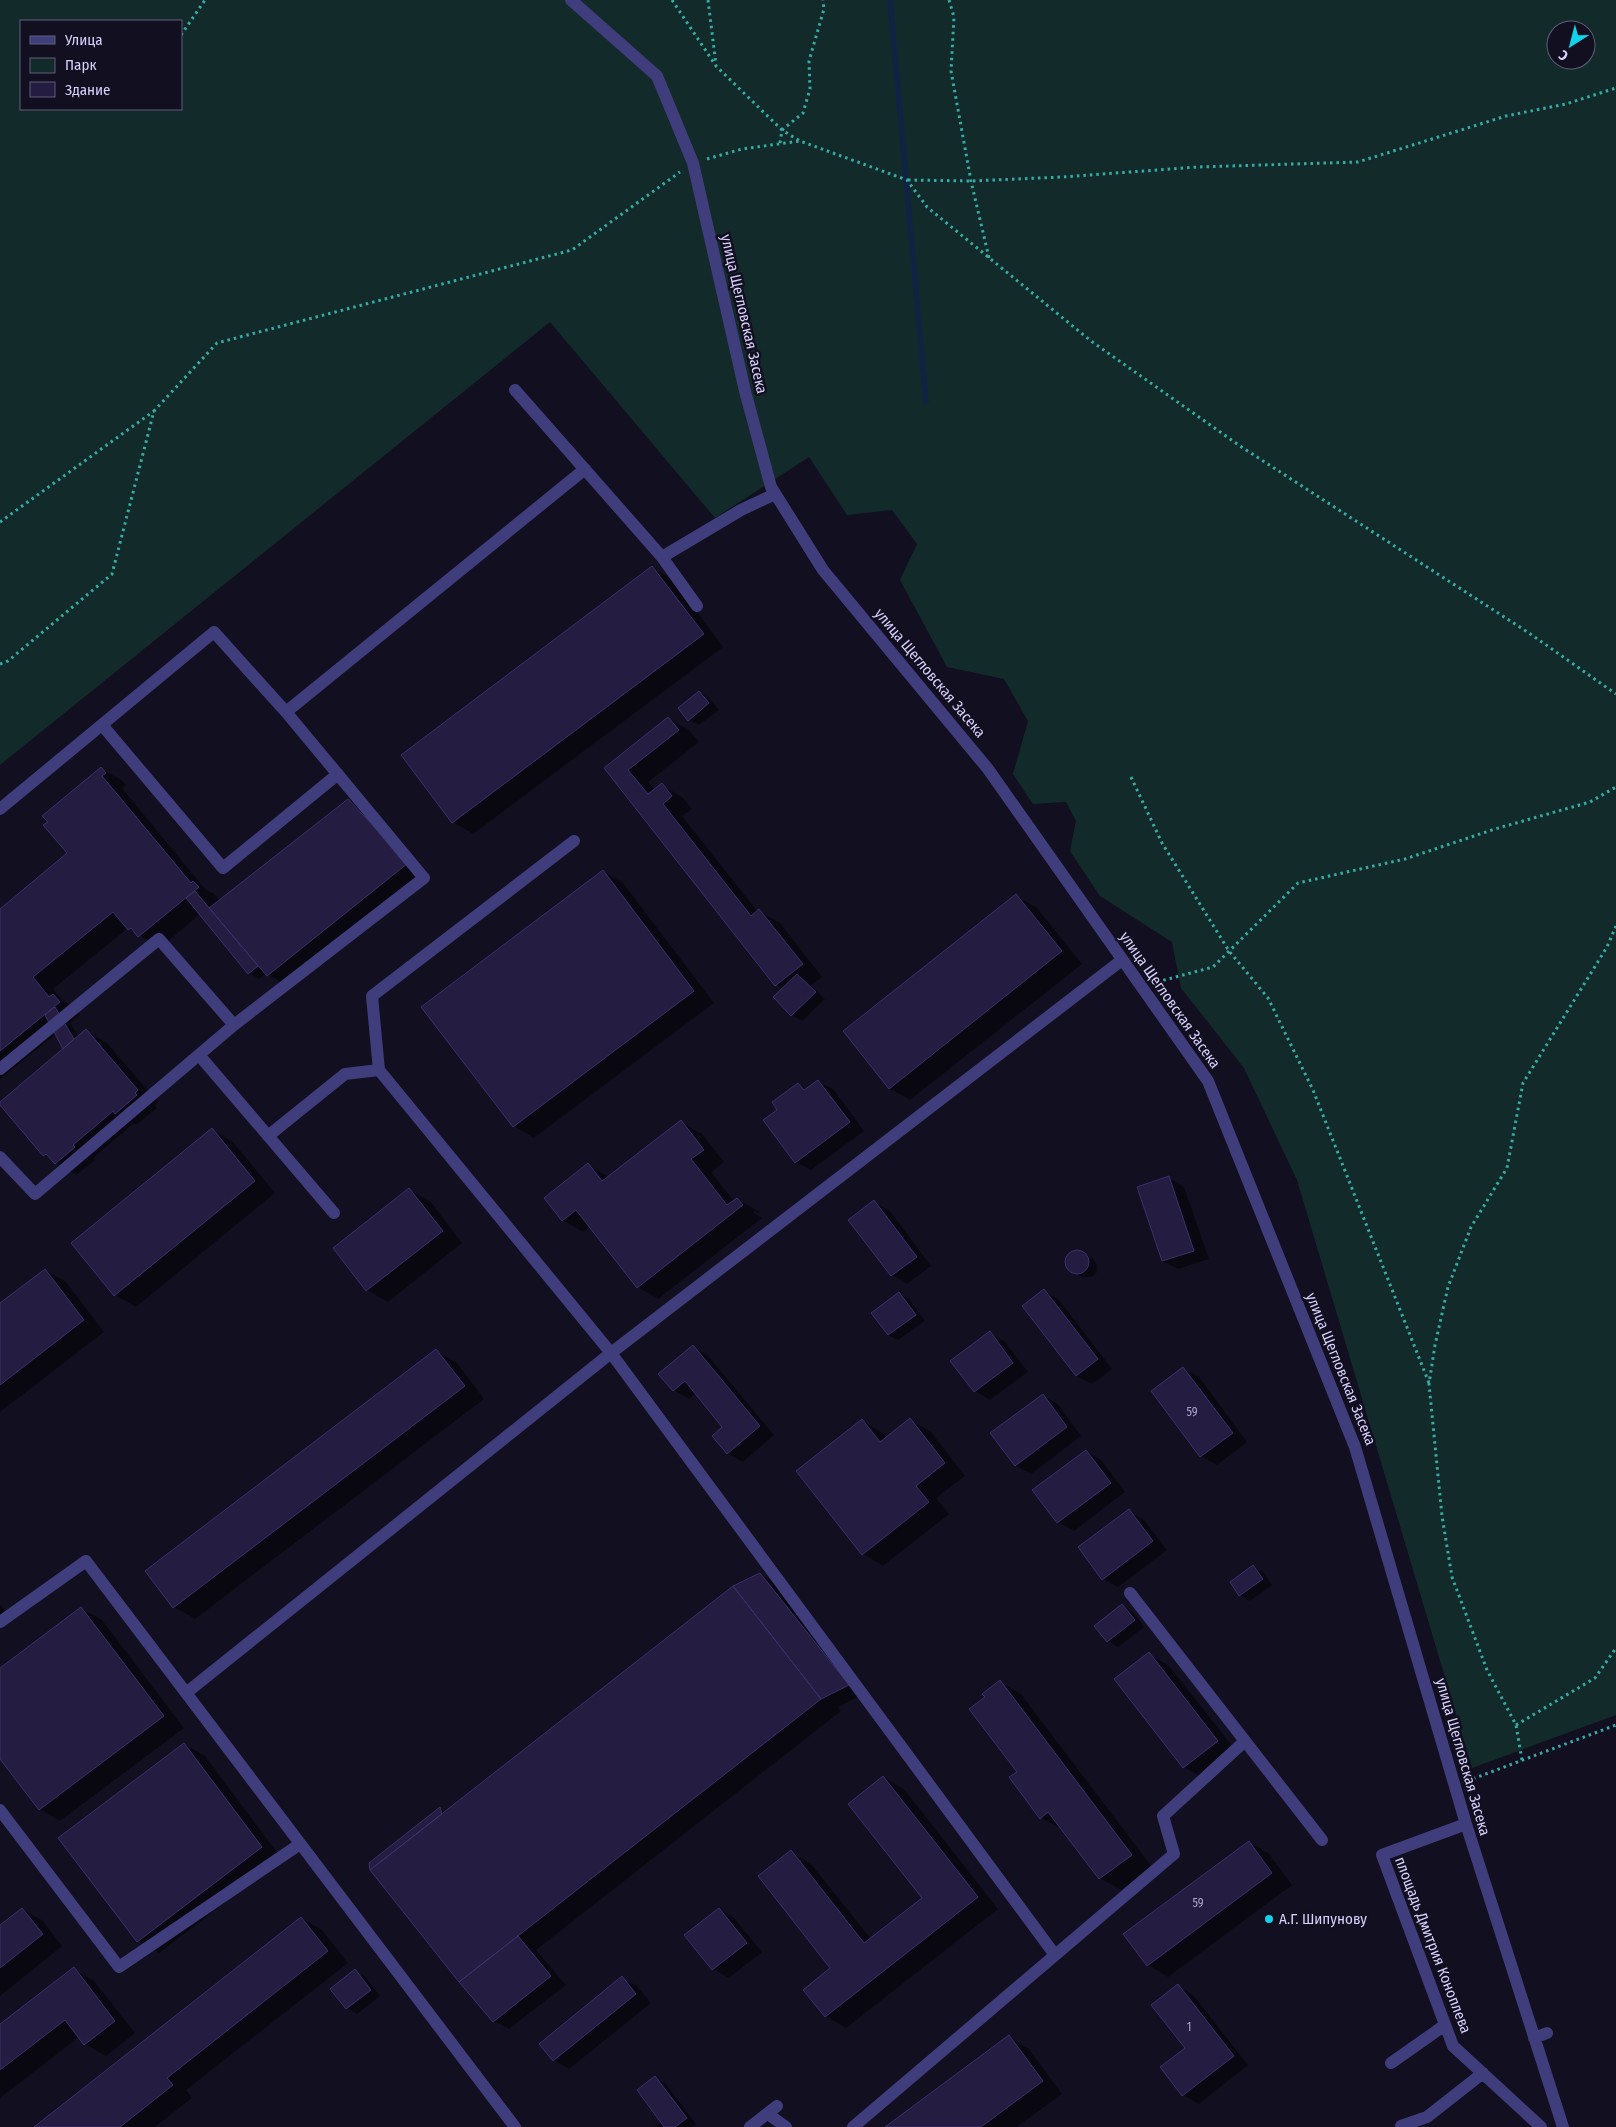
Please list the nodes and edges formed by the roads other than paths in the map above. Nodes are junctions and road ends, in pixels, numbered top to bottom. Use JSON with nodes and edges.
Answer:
{"nodes":[{"id":1,"x":571,"y":0,"type":"edge"},
{"id":2,"x":515,"y":390,"type":"dead end"},
{"id":3,"x":584,"y":469,"type":"junction"},
{"id":4,"x":775,"y":494,"type":"junction"},
{"id":5,"x":662,"y":557,"type":"junction"},
{"id":6,"x":697,"y":606,"type":"dead end"},
{"id":7,"x":286,"y":712,"type":"junction"},
{"id":8,"x":102,"y":725,"type":"junction"},
{"id":9,"x":338,"y":774,"type":"junction"},
{"id":10,"x":0,"y":809,"type":"edge"},
{"id":11,"x":574,"y":841,"type":"dead end"},
{"id":12,"x":1122,"y":960,"type":"junction"},
{"id":13,"x":234,"y":1025,"type":"junction"},
{"id":14,"x":199,"y":1055,"type":"junction"},
{"id":15,"x":0,"y":1069,"type":"edge"},
{"id":16,"x":379,"y":1070,"type":"junction"},
{"id":17,"x":268,"y":1136,"type":"junction"},
{"id":18,"x":0,"y":1157,"type":"edge"},
{"id":19,"x":334,"y":1213,"type":"dead end"},
{"id":20,"x":611,"y":1353,"type":"junction"},
{"id":21,"x":1130,"y":1594,"type":"dead end"},
{"id":22,"x":0,"y":1622,"type":"edge"},
{"id":23,"x":186,"y":1693,"type":"junction"},
{"id":24,"x":1245,"y":1741,"type":"junction"},
{"id":25,"x":0,"y":1810,"type":"edge"},
{"id":26,"x":1466,"y":1824,"type":"junction"},
{"id":27,"x":1322,"y":1840,"type":"dead end"},
{"id":28,"x":300,"y":1844,"type":"junction"},
{"id":29,"x":1055,"y":1956,"type":"junction"},
{"id":30,"x":1445,"y":2025,"type":"junction"},
{"id":31,"x":1547,"y":2033,"type":"dead end"},
{"id":32,"x":1534,"y":2038,"type":"junction"},
{"id":33,"x":1391,"y":2063,"type":"dead end"},
{"id":34,"x":1482,"y":2073,"type":"junction"},
{"id":35,"x":1401,"y":2126,"type":"edge"},
{"id":36,"x":515,"y":2127,"type":"edge"},
{"id":37,"x":750,"y":2127,"type":"edge"},
{"id":38,"x":786,"y":2127,"type":"edge"},
{"id":39,"x":853,"y":2127,"type":"edge"},
{"id":40,"x":1541,"y":2127,"type":"edge"},
{"id":41,"x":1563,"y":2127,"type":"edge"}],
"edges":[{"from":1,"to":4,"type":"street","name":"улица Щегловская Засека"},
{"from":2,"to":3,"type":"street"},
{"from":3,"to":5,"type":"street"},
{"from":3,"to":7,"type":"street"},
{"from":4,"to":5,"type":"street"},
{"from":4,"to":12,"type":"street","name":"улица Щегловская Засека"},
{"from":5,"to":6,"type":"street"},
{"from":7,"to":8,"type":"street"},
{"from":7,"to":9,"type":"street"},
{"from":8,"to":9,"type":"street"},
{"from":8,"to":10,"type":"street"},
{"from":9,"to":13,"type":"street"},
{"from":11,"to":16,"type":"street"},
{"from":12,"to":20,"type":"street"},
{"from":12,"to":26,"type":"street","name":"улица Щегловская Засека"},
{"from":13,"to":14,"type":"street"},
{"from":13,"to":15,"type":"street"},
{"from":14,"to":17,"type":"street"},
{"from":14,"to":18,"type":"street"},
{"from":16,"to":17,"type":"street"},
{"from":16,"to":20,"type":"street"},
{"from":17,"to":19,"type":"street"},
{"from":20,"to":23,"type":"street"},
{"from":20,"to":29,"type":"street"},
{"from":21,"to":24,"type":"street"},
{"from":22,"to":23,"type":"street"},
{"from":23,"to":28,"type":"street"},
{"from":24,"to":27,"type":"street"},
{"from":24,"to":29,"type":"street"},
{"from":25,"to":28,"type":"street"},
{"from":26,"to":30,"type":"street","name":"площадь Дмитрия Коноплева"},
{"from":26,"to":32,"type":"street","name":"улица Щегловская Засека"},
{"from":28,"to":36,"type":"street"},
{"from":29,"to":39,"type":"street"},
{"from":30,"to":33,"type":"street"},
{"from":30,"to":34,"type":"street","name":"площадь Дмитрия Коноплева"},
{"from":31,"to":32,"type":"street"},
{"from":32,"to":41,"type":"street","name":"улица Щегловская Засека"},
{"from":34,"to":35,"type":"street"},
{"from":34,"to":40,"type":"street","name":"площадь Дмитрия Коноплева"},
{"from":37,"to":38,"type":"street"}]}
